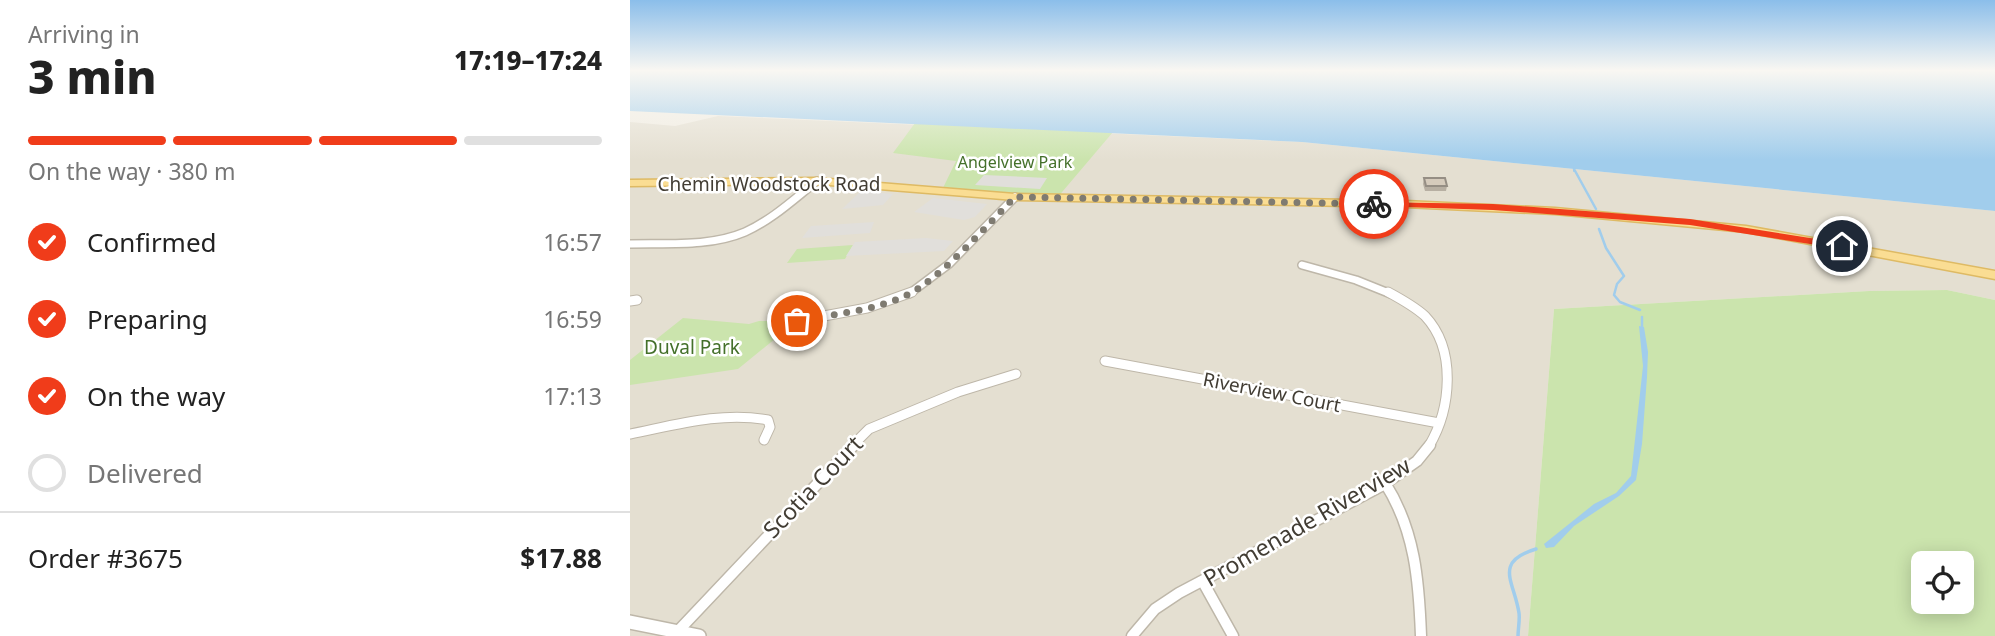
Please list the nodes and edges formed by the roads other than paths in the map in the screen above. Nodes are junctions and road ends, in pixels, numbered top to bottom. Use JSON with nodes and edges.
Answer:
{"nodes":[{"id":1,"x":817,"y":181,"type":"junction"},
{"id":2,"x":630,"y":183,"type":"edge"},
{"id":3,"x":1015,"y":197,"type":"junction"},
{"id":4,"x":630,"y":244,"type":"edge"},
{"id":5,"x":1302,"y":265,"type":"dead end"},
{"id":6,"x":1995,"y":275,"type":"edge"},
{"id":7,"x":797,"y":321,"type":"dead end"},
{"id":8,"x":1105,"y":361,"type":"dead end"},
{"id":9,"x":1016,"y":374,"type":"dead end"},
{"id":10,"x":1439,"y":423,"type":"junction"},
{"id":11,"x":630,"y":434,"type":"edge"},
{"id":12,"x":764,"y":440,"type":"dead end"},
{"id":13,"x":1385,"y":483,"type":"junction"},
{"id":14,"x":1203,"y":582,"type":"junction"},
{"id":15,"x":630,"y":622,"type":"edge"},
{"id":16,"x":679,"y":630,"type":"junction"},
{"id":17,"x":699,"y":636,"type":"edge"},
{"id":18,"x":1132,"y":636,"type":"edge"},
{"id":19,"x":1233,"y":636,"type":"edge"},
{"id":20,"x":1421,"y":636,"type":"edge"}],
"edges":[{"from":1,"to":2,"type":"main road","name":"Chemin Woodstock Road"},
{"from":1,"to":3,"type":"main road","name":"Chemin Woodstock Road"},
{"from":1,"to":4,"type":"street"},
{"from":3,"to":6,"type":"main road","name":"Chemin Woodstock Road"},
{"from":3,"to":7,"type":"street"},
{"from":5,"to":10,"type":"street","name":"Promenade Riverview"},
{"from":8,"to":10,"type":"street","name":"Riverview Court"},
{"from":9,"to":16,"type":"street","name":"Scotia Court"},
{"from":10,"to":13,"type":"street","name":"Promenade Riverview"},
{"from":11,"to":12,"type":"street"},
{"from":13,"to":14,"type":"street","name":"Promenade Riverview"},
{"from":13,"to":20,"type":"street"},
{"from":14,"to":18,"type":"street","name":"Promenade Riverview"},
{"from":14,"to":19,"type":"street"},
{"from":15,"to":16,"type":"street"},
{"from":16,"to":17,"type":"street"}]}
